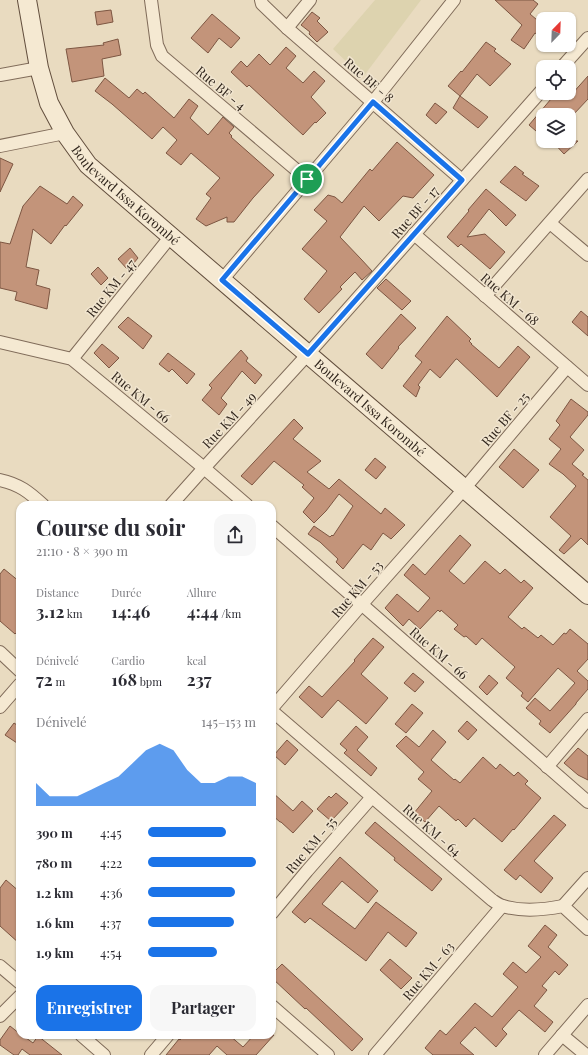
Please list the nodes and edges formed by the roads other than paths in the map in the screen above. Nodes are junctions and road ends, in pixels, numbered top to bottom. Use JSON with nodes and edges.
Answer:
{"nodes":[{"id":1,"x":26,"y":0,"type":"edge"},
{"id":2,"x":151,"y":0,"type":"edge"},
{"id":3,"x":261,"y":0,"type":"edge"},
{"id":4,"x":310,"y":0,"type":"edge"},
{"id":5,"x":454,"y":0,"type":"edge"},
{"id":6,"x":287,"y":28,"type":"junction"},
{"id":7,"x":588,"y":38,"type":"edge"},
{"id":8,"x":568,"y":60,"type":"edge"},
{"id":9,"x":39,"y":68,"type":"junction"},
{"id":10,"x":0,"y":74,"type":"edge"},
{"id":11,"x":536,"y":96,"type":"edge"},
{"id":12,"x":373,"y":102,"type":"junction"},
{"id":13,"x":65,"y":133,"type":"junction"},
{"id":14,"x":0,"y":146,"type":"edge"},
{"id":15,"x":307,"y":179,"type":"junction"},
{"id":16,"x":588,"y":179,"type":"edge"},
{"id":17,"x":462,"y":180,"type":"junction"},
{"id":18,"x":550,"y":223,"type":"junction"},
{"id":19,"x":414,"y":234,"type":"junction"},
{"id":20,"x":170,"y":236,"type":"junction"},
{"id":21,"x":588,"y":255,"type":"edge"},
{"id":22,"x":222,"y":280,"type":"junction"},
{"id":23,"x":486,"y":296,"type":"junction"},
{"id":24,"x":0,"y":342,"type":"edge"},
{"id":25,"x":308,"y":354,"type":"junction"},
{"id":26,"x":72,"y":359,"type":"junction"},
{"id":27,"x":567,"y":367,"type":"junction"},
{"id":28,"x":588,"y":385,"type":"edge"},
{"id":29,"x":204,"y":468,"type":"junction"},
{"id":30,"x":0,"y":480,"type":"edge"},
{"id":31,"x":464,"y":489,"type":"junction"},
{"id":32,"x":38,"y":501,"type":"edge"},
{"id":33,"x":175,"y":501,"type":"edge"},
{"id":34,"x":243,"y":501,"type":"edge"},
{"id":35,"x":276,"y":529,"type":"edge"},
{"id":36,"x":588,"y":595,"type":"edge"},
{"id":37,"x":362,"y":604,"type":"junction"},
{"id":38,"x":0,"y":652,"type":"edge"},
{"id":39,"x":16,"y":667,"type":"edge"},
{"id":40,"x":16,"y":689,"type":"edge"},
{"id":41,"x":276,"y":705,"type":"edge"},
{"id":42,"x":0,"y":707,"type":"edge"},
{"id":43,"x":276,"y":713,"type":"edge"},
{"id":44,"x":588,"y":719,"type":"edge"},
{"id":45,"x":547,"y":766,"type":"junction"},
{"id":46,"x":372,"y":797,"type":"junction"},
{"id":47,"x":588,"y":802,"type":"edge"},
{"id":48,"x":588,"y":878,"type":"edge"},
{"id":49,"x":502,"y":906,"type":"junction"},
{"id":50,"x":563,"y":906,"type":"junction"},
{"id":51,"x":276,"y":907,"type":"edge"},
{"id":52,"x":588,"y":929,"type":"edge"},
{"id":53,"x":0,"y":966,"type":"edge"},
{"id":54,"x":16,"y":980,"type":"edge"},
{"id":55,"x":16,"y":1000,"type":"edge"},
{"id":56,"x":588,"y":1004,"type":"edge"},
{"id":57,"x":276,"y":1010,"type":"edge"},
{"id":58,"x":0,"y":1016,"type":"edge"},
{"id":59,"x":562,"y":1035,"type":"junction"},
{"id":60,"x":86,"y":1039,"type":"edge"},
{"id":61,"x":165,"y":1039,"type":"edge"},
{"id":62,"x":104,"y":1055,"type":"edge"},
{"id":63,"x":151,"y":1055,"type":"edge"},
{"id":64,"x":328,"y":1055,"type":"edge"},
{"id":65,"x":375,"y":1055,"type":"edge"},
{"id":66,"x":545,"y":1055,"type":"edge"},
{"id":67,"x":586,"y":1055,"type":"edge"}],
"edges":[{"from":1,"to":9,"type":"street","name":"Boulevard Issa Korombé"},
{"from":2,"to":15,"type":"street","name":"Rue BF - 4"},
{"from":3,"to":6,"type":"street","name":"Rue BF - 8"},
{"from":4,"to":6,"type":"street"},
{"from":5,"to":12,"type":"street"},
{"from":6,"to":12,"type":"street","name":"Rue BF - 8"},
{"from":7,"to":8,"type":"street"},
{"from":9,"to":10,"type":"street"},
{"from":9,"to":13,"type":"street","name":"Boulevard Issa Korombé"},
{"from":11,"to":17,"type":"street","name":"Rue BF - 17"},
{"from":12,"to":15,"type":"street"},
{"from":12,"to":17,"type":"street","name":"Rue BF - 8"},
{"from":13,"to":14,"type":"street"},
{"from":13,"to":20,"type":"street","name":"Boulevard Issa Korombé"},
{"from":15,"to":22,"type":"street"},
{"from":16,"to":18,"type":"street"},
{"from":17,"to":19,"type":"street","name":"Rue BF - 17"},
{"from":18,"to":21,"type":"street"},
{"from":18,"to":23,"type":"street"},
{"from":19,"to":23,"type":"street","name":"Rue KM - 68"},
{"from":19,"to":25,"type":"street","name":"Rue BF - 17"},
{"from":20,"to":22,"type":"street","name":"Boulevard Issa Korombé"},
{"from":20,"to":26,"type":"street","name":"Rue KM - 47"},
{"from":22,"to":25,"type":"street","name":"Boulevard Issa Korombé"},
{"from":23,"to":27,"type":"street","name":"Rue KM - 68"},
{"from":24,"to":26,"type":"street","name":"Rue KM - 66"},
{"from":25,"to":29,"type":"street","name":"Rue KM - 49"},
{"from":25,"to":31,"type":"street","name":"Boulevard Issa Korombé"},
{"from":26,"to":29,"type":"street","name":"Rue KM - 66"},
{"from":27,"to":28,"type":"street","name":"Rue KM - 68"},
{"from":27,"to":31,"type":"street","name":"Rue BF - 25"},
{"from":29,"to":33,"type":"street","name":"Rue KM - 49"},
{"from":29,"to":34,"type":"street","name":"Rue KM - 66"},
{"from":30,"to":32,"type":"street"},
{"from":31,"to":36,"type":"street","name":"Boulevard Issa Korombé"},
{"from":31,"to":37,"type":"street","name":"Rue KM - 53"},
{"from":35,"to":37,"type":"street","name":"Rue KM - 66"},
{"from":37,"to":41,"type":"street","name":"Rue KM - 53"},
{"from":37,"to":45,"type":"street","name":"Rue KM - 66"},
{"from":38,"to":39,"type":"street"},
{"from":40,"to":42,"type":"street"},
{"from":43,"to":46,"type":"street","name":"Rue KM - 64"},
{"from":44,"to":45,"type":"street"},
{"from":45,"to":47,"type":"street","name":"Rue KM - 66"},
{"from":46,"to":49,"type":"street","name":"Rue KM - 64"},
{"from":46,"to":51,"type":"street","name":"Rue KM - 55"},
{"from":48,"to":50,"type":"street"},
{"from":49,"to":50,"type":"street","name":"Rue KM - 64"},
{"from":49,"to":65,"type":"street","name":"Rue KM - 63"},
{"from":50,"to":52,"type":"street"},
{"from":53,"to":54,"type":"street"},
{"from":55,"to":58,"type":"street"},
{"from":56,"to":59,"type":"street"},
{"from":57,"to":64,"type":"street"},
{"from":59,"to":66,"type":"street"},
{"from":59,"to":67,"type":"street"},
{"from":60,"to":62,"type":"street"},
{"from":61,"to":63,"type":"street"}]}
